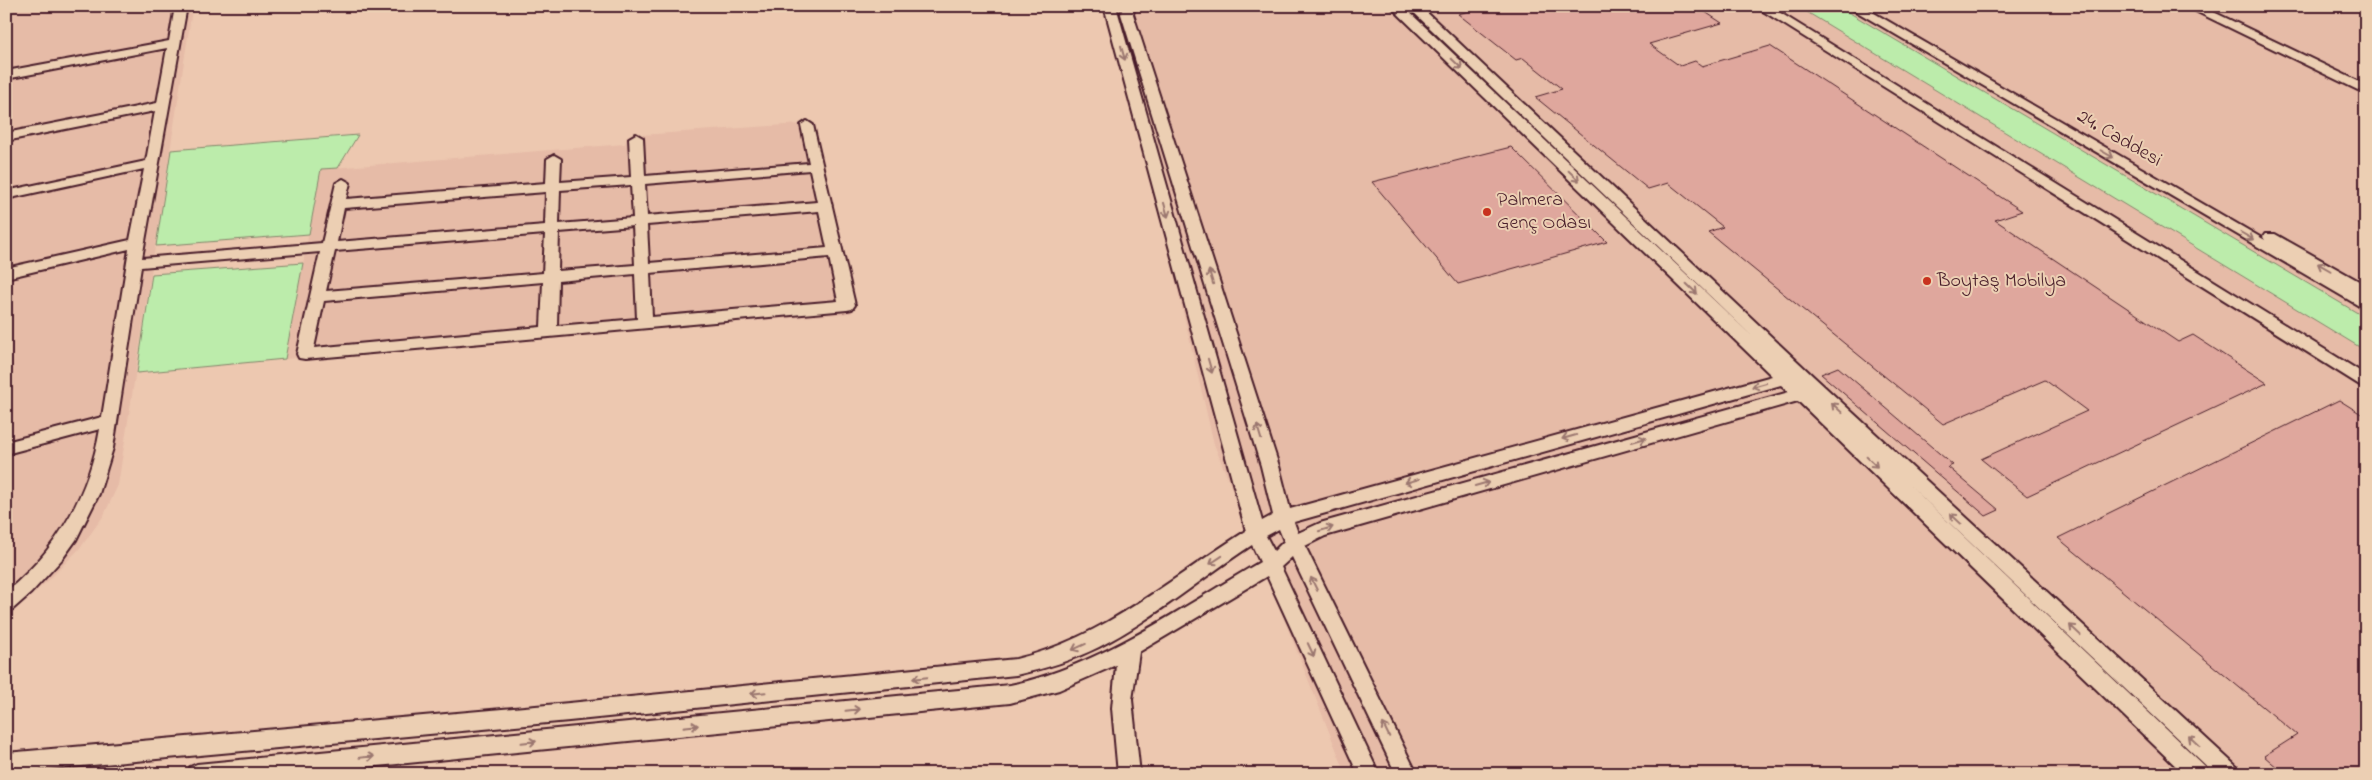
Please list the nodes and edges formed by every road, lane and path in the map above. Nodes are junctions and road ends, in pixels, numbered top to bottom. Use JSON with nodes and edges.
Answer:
{"nodes":[{"id":1,"x":181,"y":6,"type":"edge"},
{"id":2,"x":1110,"y":6,"type":"edge"},
{"id":3,"x":1129,"y":6,"type":"edge"},
{"id":4,"x":1396,"y":6,"type":"edge"},
{"id":5,"x":1413,"y":6,"type":"edge"},
{"id":6,"x":1760,"y":6,"type":"edge"},
{"id":7,"x":1853,"y":6,"type":"edge"},
{"id":8,"x":1871,"y":6,"type":"edge"},
{"id":9,"x":2192,"y":6,"type":"edge"},
{"id":10,"x":2212,"y":6,"type":"edge"},
{"id":11,"x":2242,"y":26,"type":"junction"},
{"id":12,"x":175,"y":43,"type":"junction"},
{"id":13,"x":6,"y":75,"type":"edge"},
{"id":14,"x":2366,"y":80,"type":"edge"},
{"id":15,"x":2366,"y":90,"type":"edge"},
{"id":16,"x":164,"y":104,"type":"junction"},
{"id":17,"x":807,"y":125,"type":"dead end"},
{"id":18,"x":6,"y":137,"type":"edge"},
{"id":19,"x":636,"y":138,"type":"dead end"},
{"id":20,"x":554,"y":159,"type":"dead end"},
{"id":21,"x":153,"y":163,"type":"junction"},
{"id":22,"x":816,"y":166,"type":"junction"},
{"id":23,"x":638,"y":180,"type":"junction"},
{"id":24,"x":343,"y":184,"type":"dead end"},
{"id":25,"x":553,"y":186,"type":"junction"},
{"id":26,"x":6,"y":195,"type":"edge"},
{"id":27,"x":338,"y":204,"type":"junction"},
{"id":28,"x":825,"y":206,"type":"junction"},
{"id":29,"x":640,"y":221,"type":"junction"},
{"id":30,"x":552,"y":228,"type":"junction"},
{"id":31,"x":138,"y":243,"type":"junction"},
{"id":32,"x":329,"y":247,"type":"junction"},
{"id":33,"x":835,"y":252,"type":"junction"},
{"id":34,"x":134,"y":263,"type":"junction"},
{"id":35,"x":642,"y":268,"type":"junction"},
{"id":36,"x":6,"y":273,"type":"edge"},
{"id":37,"x":550,"y":276,"type":"junction"},
{"id":38,"x":2366,"y":292,"type":"edge"},
{"id":39,"x":318,"y":296,"type":"junction"},
{"id":40,"x":2366,"y":305,"type":"edge"},
{"id":41,"x":645,"y":323,"type":"junction"},
{"id":42,"x":549,"y":332,"type":"junction"},
{"id":43,"x":1785,"y":378,"type":"junction"},
{"id":44,"x":2366,"y":383,"type":"edge"},
{"id":45,"x":1804,"y":387,"type":"junction"},
{"id":46,"x":108,"y":421,"type":"junction"},
{"id":47,"x":6,"y":448,"type":"edge"},
{"id":48,"x":1283,"y":518,"type":"junction"},
{"id":49,"x":1256,"y":532,"type":"junction"},
{"id":50,"x":1294,"y":543,"type":"junction"},
{"id":51,"x":1272,"y":564,"type":"junction"},
{"id":52,"x":6,"y":603,"type":"edge"},
{"id":53,"x":1130,"y":647,"type":"junction"},
{"id":54,"x":6,"y":763,"type":"edge"},
{"id":55,"x":197,"y":774,"type":"edge"},
{"id":56,"x":1129,"y":774,"type":"edge"},
{"id":57,"x":1369,"y":774,"type":"edge"},
{"id":58,"x":1407,"y":774,"type":"edge"},
{"id":59,"x":2199,"y":774,"type":"edge"},
{"id":60,"x":2230,"y":774,"type":"edge"}],
"edges":[{"from":1,"to":12,"type":"street"},
{"from":2,"to":49,"type":"street","one_way":true},
{"from":48,"to":3,"type":"street","one_way":true},
{"from":4,"to":43,"type":"street","one_way":true},
{"from":5,"to":45,"type":"street"},
{"from":6,"to":44,"type":"street"},
{"from":7,"to":40,"type":"street","name":"24. Caddesi","one_way":true},
{"from":38,"to":8,"type":"street","name":"24. Caddesi","one_way":true},
{"from":9,"to":11,"type":"street"},
{"from":10,"to":11,"type":"street"},
{"from":11,"to":14,"type":"street"},
{"from":11,"to":15,"type":"street"},
{"from":12,"to":13,"type":"street"},
{"from":12,"to":16,"type":"street"},
{"from":16,"to":18,"type":"street"},
{"from":16,"to":21,"type":"street"},
{"from":17,"to":22,"type":"street"},
{"from":19,"to":23,"type":"street"},
{"from":20,"to":25,"type":"street"},
{"from":21,"to":26,"type":"street"},
{"from":21,"to":31,"type":"street"},
{"from":22,"to":23,"type":"street"},
{"from":22,"to":28,"type":"street"},
{"from":23,"to":25,"type":"street"},
{"from":23,"to":29,"type":"street"},
{"from":24,"to":27,"type":"street"},
{"from":25,"to":27,"type":"street"},
{"from":25,"to":30,"type":"street"},
{"from":27,"to":32,"type":"street"},
{"from":28,"to":29,"type":"street"},
{"from":28,"to":33,"type":"street"},
{"from":29,"to":30,"type":"street"},
{"from":29,"to":35,"type":"street"},
{"from":30,"to":32,"type":"street"},
{"from":30,"to":37,"type":"street"},
{"from":31,"to":34,"type":"street"},
{"from":31,"to":36,"type":"street"},
{"from":32,"to":34,"type":"street"},
{"from":32,"to":39,"type":"street"},
{"from":33,"to":35,"type":"street"},
{"from":33,"to":41,"type":"street"},
{"from":34,"to":46,"type":"street"},
{"from":35,"to":37,"type":"street"},
{"from":35,"to":41,"type":"street"},
{"from":37,"to":39,"type":"street"},
{"from":37,"to":42,"type":"street"},
{"from":39,"to":42,"type":"street"},
{"from":41,"to":42,"type":"street"},
{"from":43,"to":45,"type":"street"},
{"from":43,"to":48,"type":"street","one_way":true},
{"from":50,"to":45,"type":"street","one_way":true},
{"from":45,"to":59,"type":"street","one_way":true},
{"from":60,"to":45,"type":"street","one_way":true},
{"from":46,"to":47,"type":"street"},
{"from":46,"to":52,"type":"street"},
{"from":48,"to":49,"type":"street"},
{"from":48,"to":50,"type":"street"},
{"from":49,"to":51,"type":"street"},
{"from":49,"to":54,"type":"street","one_way":true},
{"from":50,"to":51,"type":"street"},
{"from":58,"to":50,"type":"street","one_way":true},
{"from":51,"to":53,"type":"street"},
{"from":51,"to":57,"type":"street","one_way":true},
{"from":55,"to":53,"type":"street","one_way":true},
{"from":53,"to":56,"type":"street"}]}
